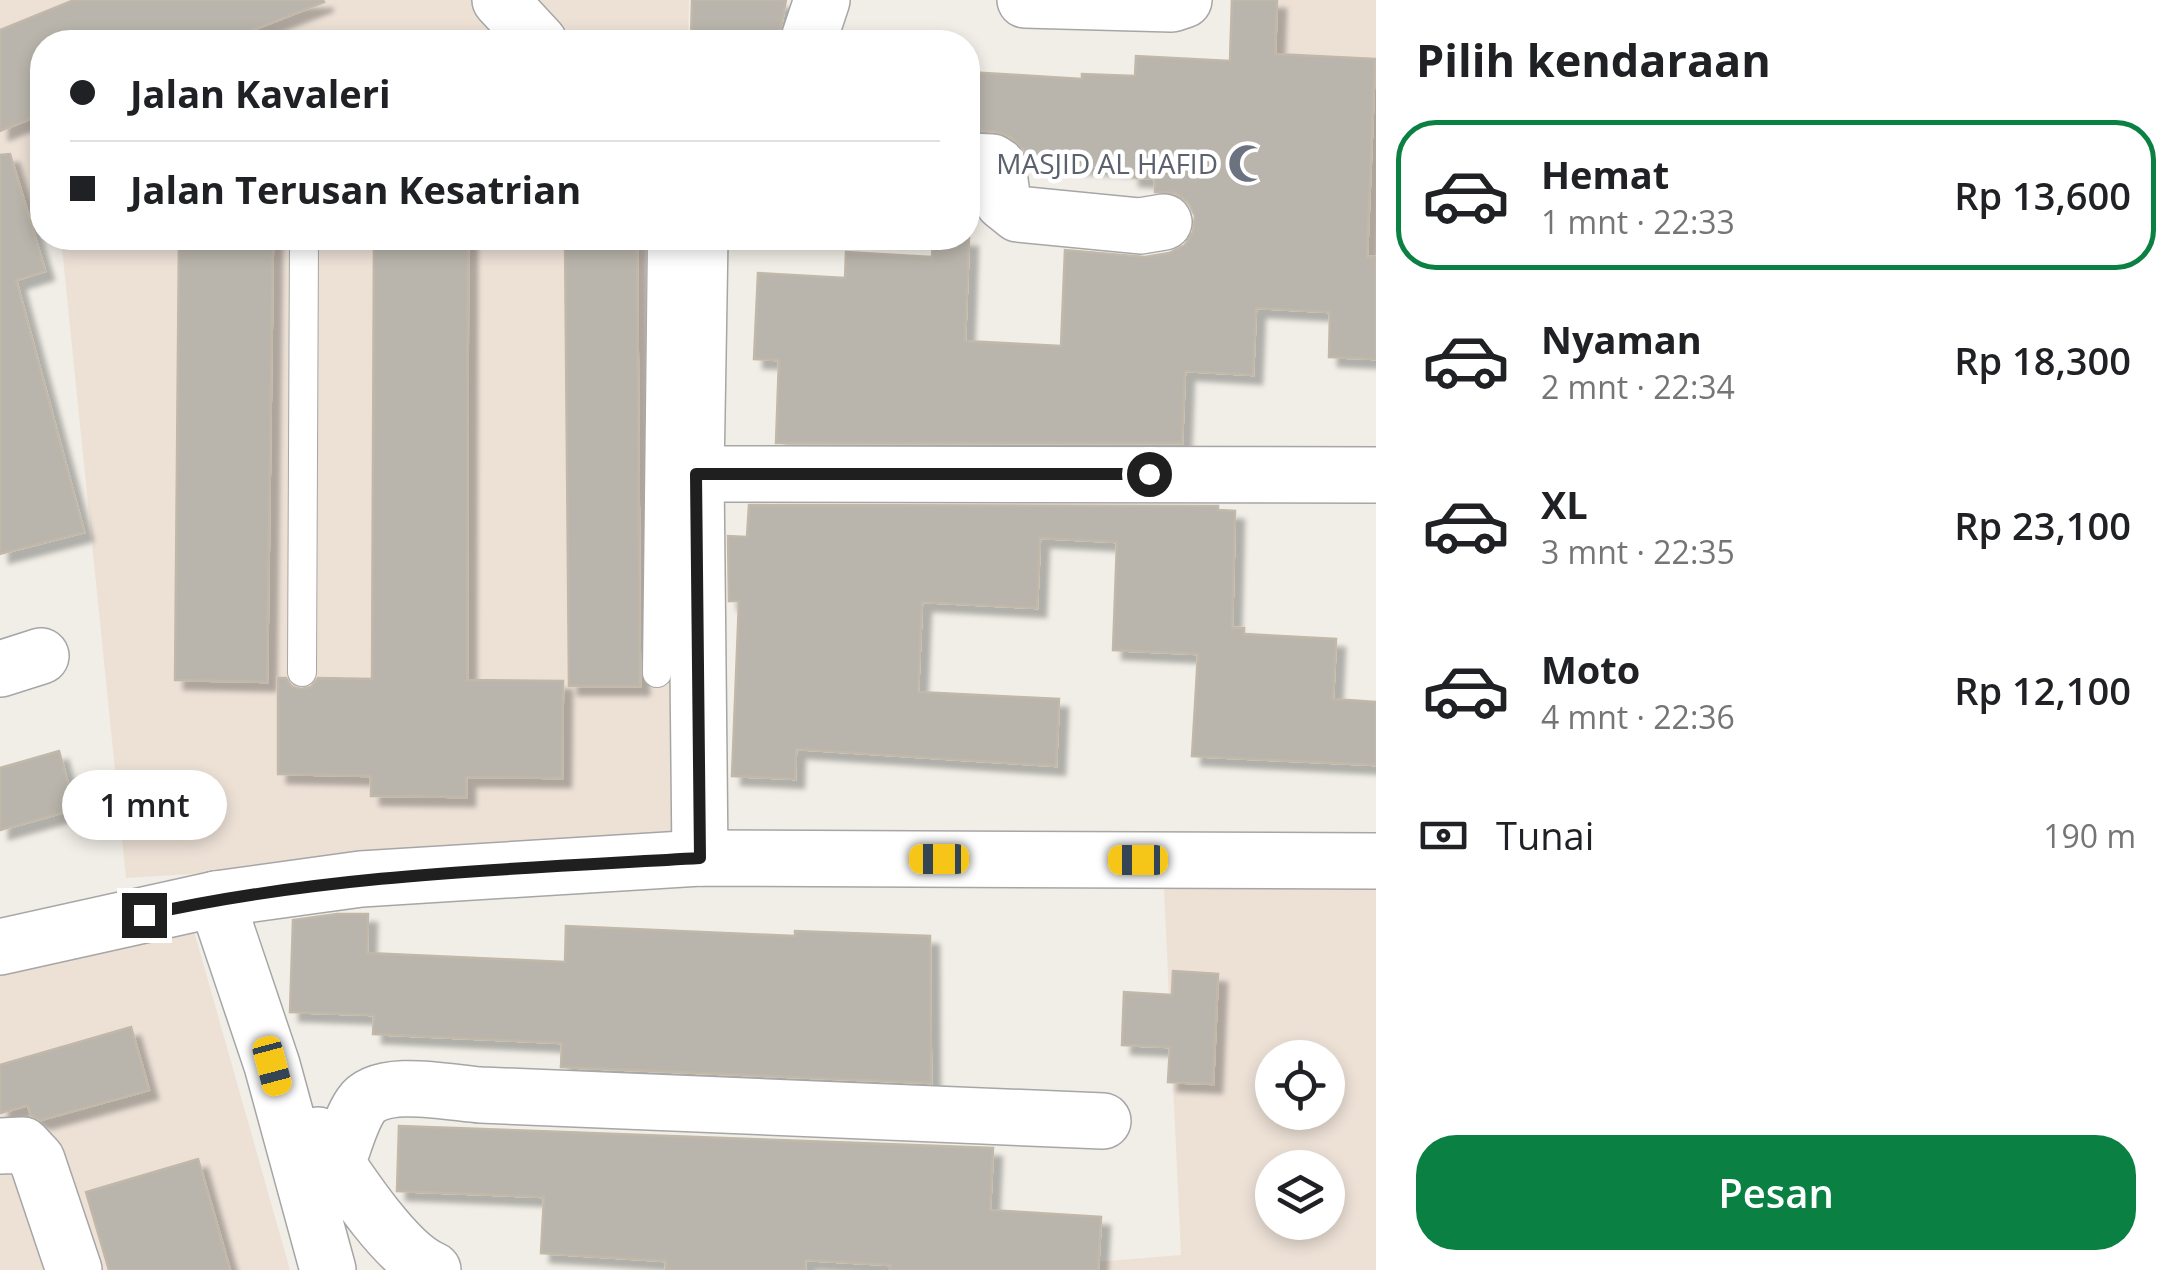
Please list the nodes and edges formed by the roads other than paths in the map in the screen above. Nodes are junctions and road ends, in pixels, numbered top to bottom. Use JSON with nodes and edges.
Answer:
{"nodes":[{"id":1,"x":500,"y":0,"type":"edge"},
{"id":2,"x":822,"y":0,"type":"edge"},
{"id":3,"x":1025,"y":0,"type":"edge"},
{"id":4,"x":1184,"y":0,"type":"edge"},
{"id":5,"x":528,"y":30,"type":"edge"},
{"id":6,"x":812,"y":30,"type":"edge"},
{"id":7,"x":980,"y":162,"type":"edge"},
{"id":8,"x":1164,"y":222,"type":"dead end"},
{"id":9,"x":304,"y":250,"type":"edge"},
{"id":10,"x":662,"y":250,"type":"edge"},
{"id":11,"x":700,"y":250,"type":"edge"},
{"id":12,"x":696,"y":474,"type":"junction"},
{"id":13,"x":1376,"y":475,"type":"edge"},
{"id":14,"x":302,"y":672,"type":"dead end"},
{"id":15,"x":657,"y":672,"type":"dead end"},
{"id":16,"x":700,"y":858,"type":"junction"},
{"id":17,"x":1376,"y":862,"type":"edge"},
{"id":18,"x":216,"y":899,"type":"junction"},
{"id":19,"x":0,"y":947,"type":"edge"},
{"id":20,"x":272,"y":1066,"type":"junction"},
{"id":21,"x":1103,"y":1121,"type":"dead end"},
{"id":22,"x":0,"y":1146,"type":"edge"},
{"id":23,"x":337,"y":1164,"type":"junction"},
{"id":24,"x":74,"y":1270,"type":"edge"},
{"id":25,"x":328,"y":1270,"type":"edge"},
{"id":26,"x":433,"y":1270,"type":"edge"}],
"edges":[{"from":1,"to":5,"type":"street"},
{"from":2,"to":6,"type":"street"},
{"from":3,"to":4,"type":"street"},
{"from":7,"to":8,"type":"street"},
{"from":9,"to":14,"type":"lane"},
{"from":10,"to":15,"type":"lane"},
{"from":11,"to":12,"type":"street"},
{"from":12,"to":13,"type":"street"},
{"from":12,"to":16,"type":"street"},
{"from":16,"to":17,"type":"street"},
{"from":16,"to":18,"type":"street"},
{"from":18,"to":19,"type":"street"},
{"from":18,"to":20,"type":"street"},
{"from":20,"to":23,"type":"street"},
{"from":20,"to":25,"type":"street"},
{"from":21,"to":23,"type":"street"},
{"from":22,"to":24,"type":"street"},
{"from":23,"to":26,"type":"street"}]}
